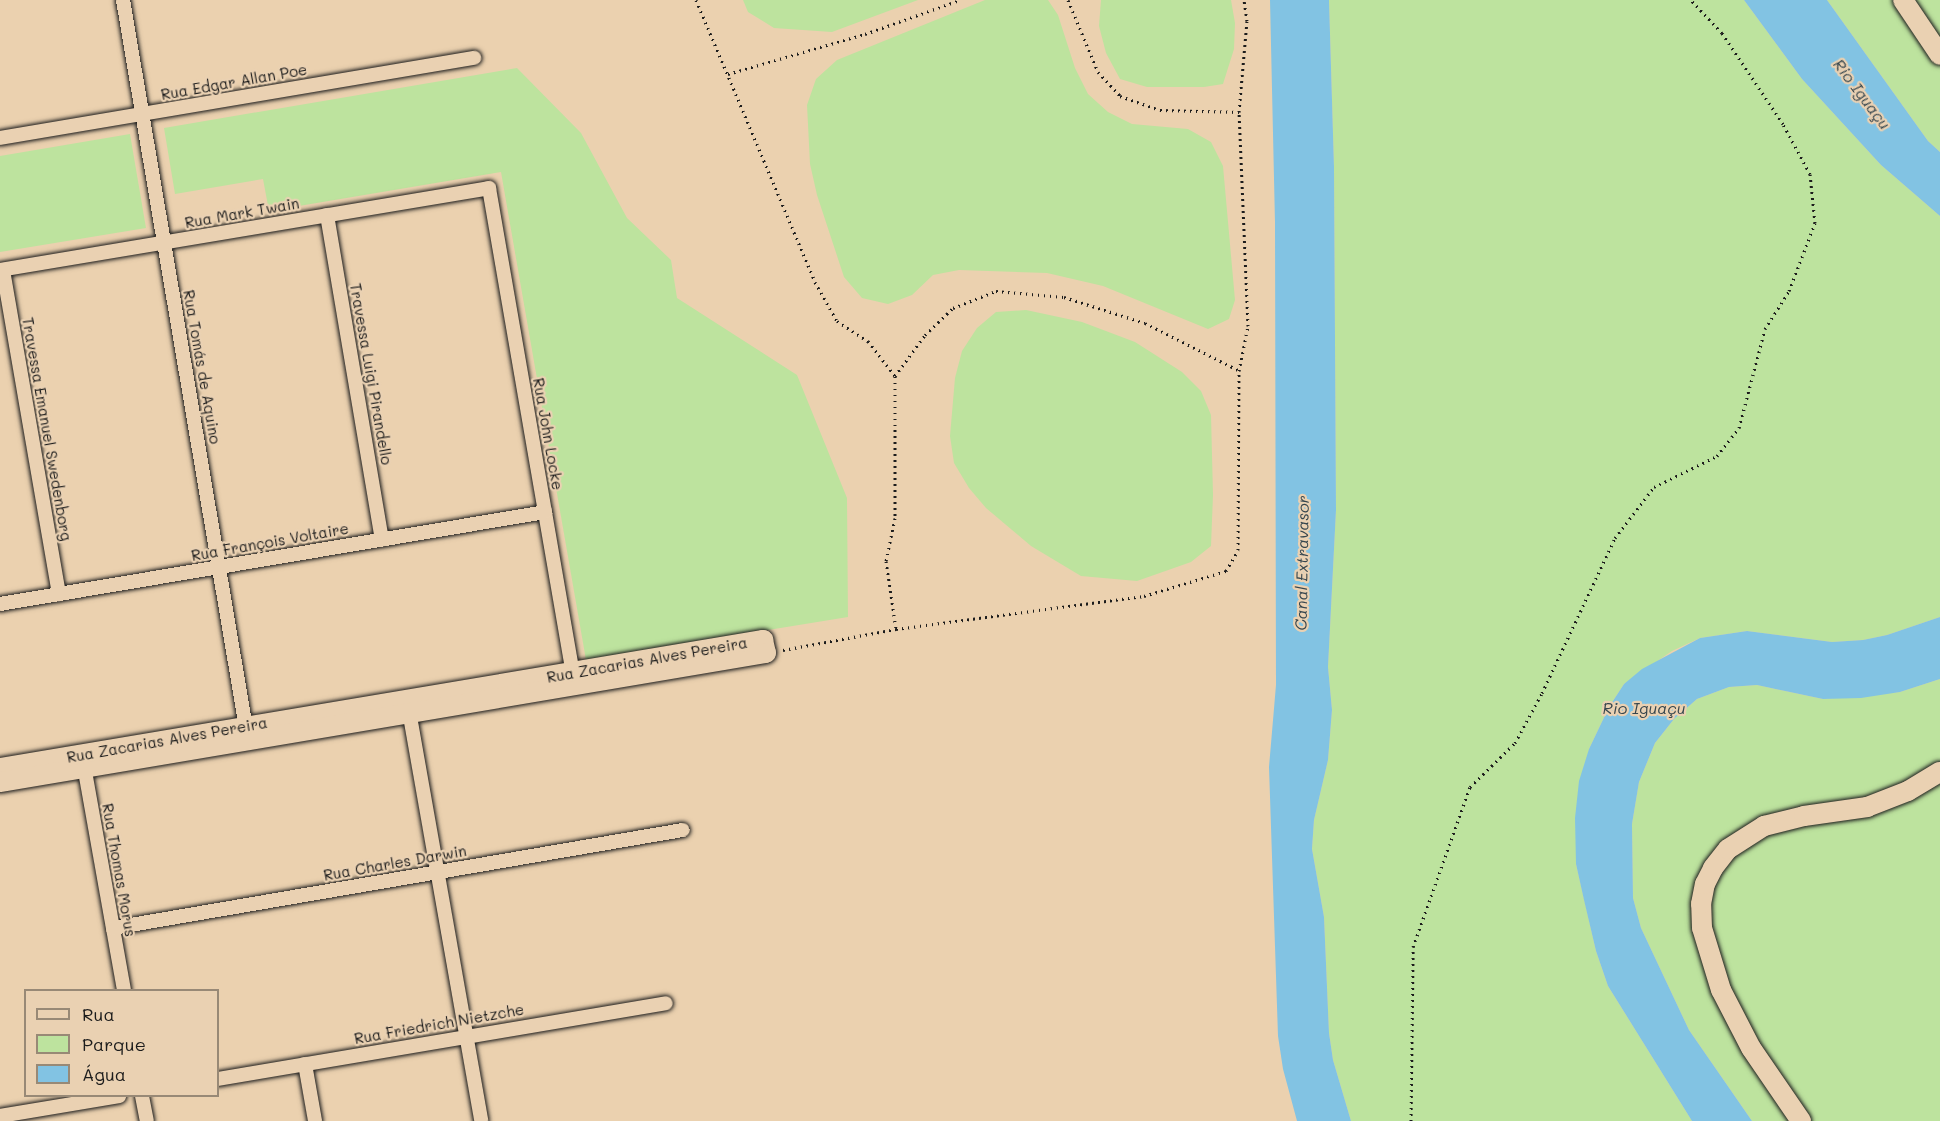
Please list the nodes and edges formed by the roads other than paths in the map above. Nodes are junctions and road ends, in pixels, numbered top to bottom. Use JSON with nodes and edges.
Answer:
{"nodes":[{"id":1,"x":123,"y":0,"type":"edge"},
{"id":2,"x":1903,"y":0,"type":"edge"},
{"id":3,"x":1940,"y":55,"type":"edge"},
{"id":4,"x":474,"y":58,"type":"dead end"},
{"id":5,"x":142,"y":114,"type":"junction"},
{"id":6,"x":0,"y":138,"type":"edge"},
{"id":7,"x":489,"y":188,"type":"joint"},
{"id":8,"x":327,"y":215,"type":"junction"},
{"id":9,"x":164,"y":243,"type":"junction"},
{"id":10,"x":1,"y":270,"type":"edge"},
{"id":11,"x":545,"y":512,"type":"junction"},
{"id":12,"x":382,"y":539,"type":"junction"},
{"id":13,"x":219,"y":567,"type":"junction"},
{"id":14,"x":59,"y":594,"type":"junction"},
{"id":15,"x":0,"y":604,"type":"edge"},
{"id":16,"x":766,"y":653,"type":"road end"},
{"id":17,"x":574,"y":679,"type":"junction"},
{"id":18,"x":409,"y":707,"type":"junction"},
{"id":19,"x":247,"y":734,"type":"junction"},
{"id":20,"x":84,"y":761,"type":"junction"},
{"id":21,"x":0,"y":768,"type":"edge"},
{"id":22,"x":1940,"y":772,"type":"edge"},
{"id":23,"x":0,"y":782,"type":"edge"},
{"id":24,"x":683,"y":830,"type":"dead end"},
{"id":25,"x":437,"y":872,"type":"junction"},
{"id":26,"x":113,"y":928,"type":"junction"},
{"id":27,"x":124,"y":989,"type":"edge"},
{"id":28,"x":666,"y":1003,"type":"dead end"},
{"id":29,"x":466,"y":1037,"type":"junction"},
{"id":30,"x":305,"y":1064,"type":"junction"},
{"id":31,"x":219,"y":1079,"type":"edge"},
{"id":32,"x":108,"y":1097,"type":"edge"},
{"id":33,"x":142,"y":1097,"type":"edge"},
{"id":34,"x":0,"y":1116,"type":"edge"},
{"id":35,"x":147,"y":1121,"type":"edge"},
{"id":36,"x":315,"y":1121,"type":"edge"},
{"id":37,"x":481,"y":1121,"type":"edge"},
{"id":38,"x":1801,"y":1121,"type":"edge"}],
"edges":[{"from":1,"to":5,"type":"street","name":"Rua Tomás de Aquino"},
{"from":2,"to":3,"type":"street"},
{"from":4,"to":5,"type":"street","name":"Rua Edgar Allan Poe"},
{"from":5,"to":6,"type":"street","name":"Rua Edgar Allan Poe"},
{"from":5,"to":9,"type":"street","name":"Rua Tomás de Aquino"},
{"from":7,"to":8,"type":"street","name":"Rua Mark Twain"},
{"from":7,"to":11,"type":"street","name":"Rua John Locke"},
{"from":8,"to":9,"type":"street","name":"Rua Mark Twain"},
{"from":8,"to":12,"type":"street","name":"Travessa Luigi Pirandello"},
{"from":9,"to":10,"type":"street","name":"Rua Mark Twain"},
{"from":9,"to":13,"type":"street","name":"Rua Tomás de Aquino"},
{"from":10,"to":14,"type":"street","name":"Travessa Emanuel Swedenborg"},
{"from":11,"to":12,"type":"street","name":"Rua François Voltaire"},
{"from":11,"to":17,"type":"street","name":"Rua John Locke"},
{"from":12,"to":13,"type":"street","name":"Rua François Voltaire"},
{"from":13,"to":14,"type":"street","name":"Rua François Voltaire"},
{"from":13,"to":19,"type":"street","name":"Rua Tomás de Aquino"},
{"from":14,"to":15,"type":"street","name":"Rua François Voltaire"},
{"from":16,"to":17,"type":"street","name":"Rua Zacarias Alves Pereira"},
{"from":17,"to":18,"type":"street","name":"Rua Zacarias Alves Pereira"},
{"from":18,"to":19,"type":"street","name":"Rua Zacarias Alves Pereira"},
{"from":18,"to":25,"type":"street"},
{"from":19,"to":20,"type":"street","name":"Rua Zacarias Alves Pereira"},
{"from":20,"to":21,"type":"street","name":"Rua Zacarias Alves Pereira"},
{"from":20,"to":23,"type":"street","name":"Rua Zacarias Alves Pereira"},
{"from":20,"to":26,"type":"street","name":"Rua Thomas Morus"},
{"from":22,"to":38,"type":"street"},
{"from":24,"to":25,"type":"street","name":"Rua Charles Darwin"},
{"from":25,"to":26,"type":"street","name":"Rua Charles Darwin"},
{"from":25,"to":29,"type":"street"},
{"from":26,"to":27,"type":"street","name":"Rua Thomas Morus"},
{"from":28,"to":29,"type":"street","name":"Rua Friedrich Nietzche"},
{"from":29,"to":30,"type":"street","name":"Rua Friedrich Nietzche"},
{"from":29,"to":37,"type":"street"},
{"from":30,"to":31,"type":"street","name":"Rua Friedrich Nietzche"},
{"from":30,"to":36,"type":"street"},
{"from":32,"to":34,"type":"street"},
{"from":33,"to":35,"type":"street"}]}
